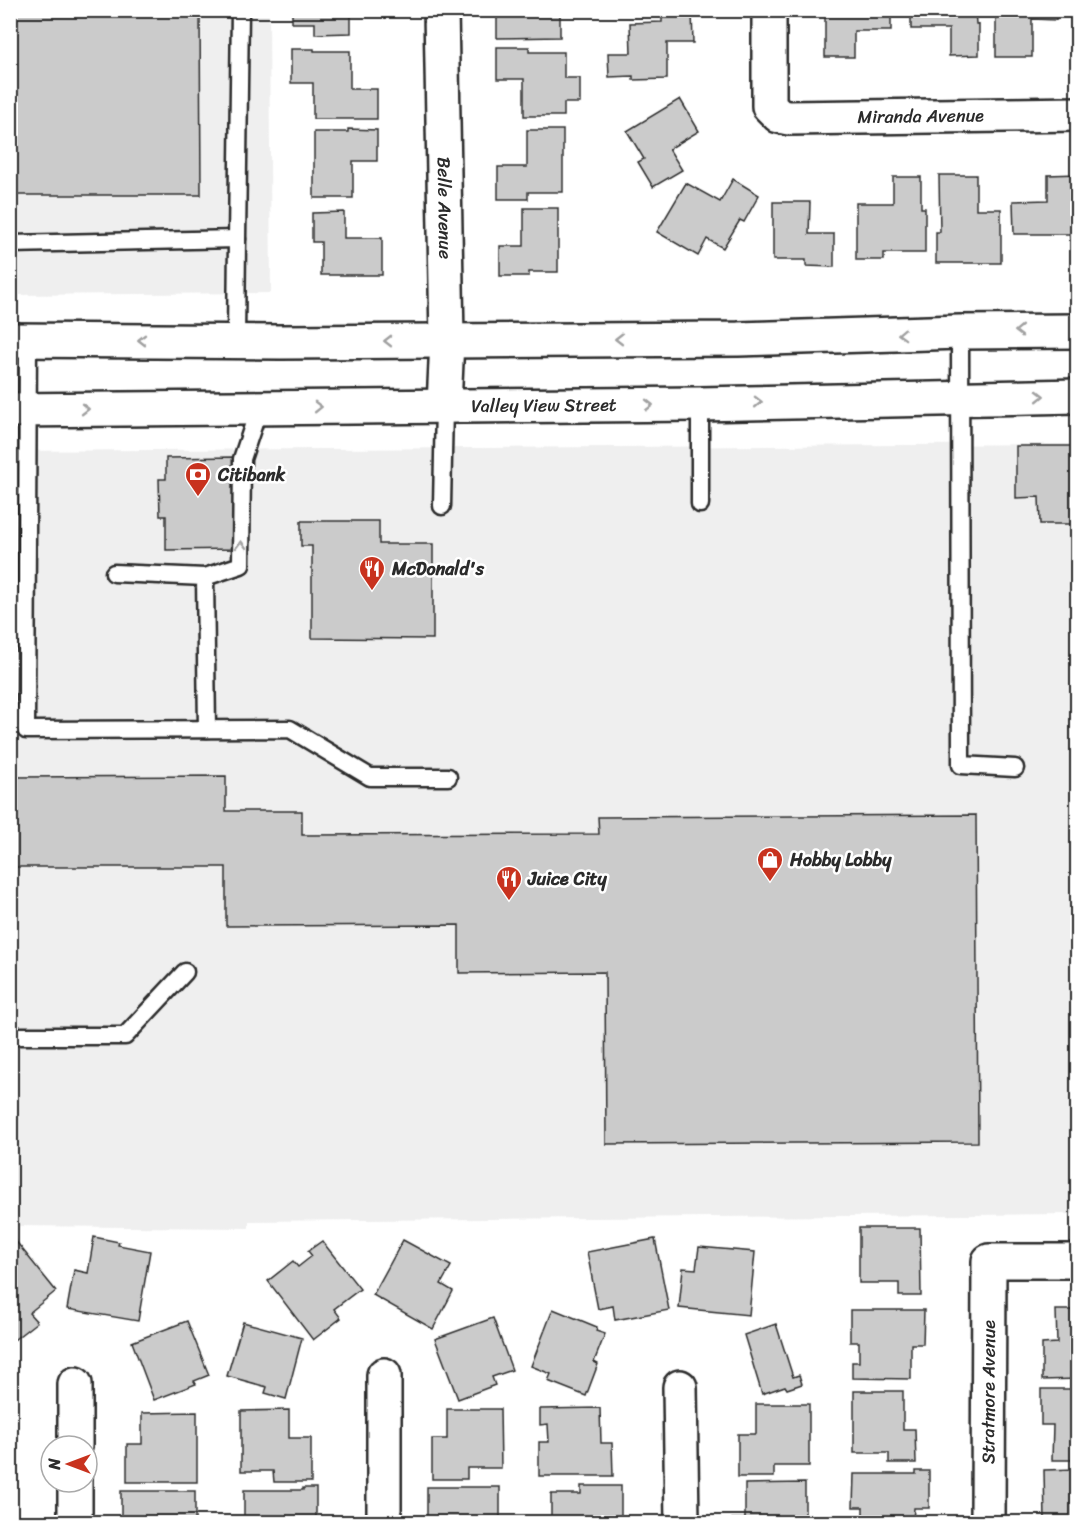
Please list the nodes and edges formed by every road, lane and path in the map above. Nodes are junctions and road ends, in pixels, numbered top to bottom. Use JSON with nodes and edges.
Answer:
{"nodes":[{"id":1,"x":240,"y":10,"type":"edge"},
{"id":2,"x":441,"y":10,"type":"edge"},
{"id":3,"x":769,"y":10,"type":"edge"},
{"id":4,"x":1077,"y":114,"type":"edge"},
{"id":5,"x":237,"y":239,"type":"junction"},
{"id":6,"x":10,"y":244,"type":"edge"},
{"id":7,"x":1077,"y":331,"type":"edge"},
{"id":8,"x":960,"y":332,"type":"junction"},
{"id":9,"x":19,"y":340,"type":"edge"},
{"id":10,"x":447,"y":340,"type":"junction"},
{"id":11,"x":236,"y":341,"type":"junction"},
{"id":12,"x":1077,"y":396,"type":"edge"},
{"id":13,"x":961,"y":398,"type":"junction"},
{"id":14,"x":700,"y":404,"type":"junction"},
{"id":15,"x":444,"y":406,"type":"junction"},
{"id":16,"x":259,"y":408,"type":"junction"},
{"id":17,"x":18,"y":410,"type":"edge"},
{"id":18,"x":700,"y":504,"type":"dead end"},
{"id":19,"x":442,"y":506,"type":"dead end"},
{"id":20,"x":114,"y":573,"type":"dead end"},
{"id":21,"x":205,"y":577,"type":"junction"},
{"id":22,"x":207,"y":729,"type":"junction"},
{"id":23,"x":1015,"y":768,"type":"dead end"},
{"id":24,"x":448,"y":777,"type":"dead end"},
{"id":25,"x":185,"y":972,"type":"dead end"},
{"id":26,"x":10,"y":1036,"type":"edge"},
{"id":27,"x":1077,"y":1262,"type":"edge"},
{"id":28,"x":384,"y":1375,"type":"dead end"},
{"id":29,"x":75,"y":1384,"type":"dead end"},
{"id":30,"x":680,"y":1387,"type":"dead end"},
{"id":31,"x":75,"y":1434,"type":"edge"},
{"id":32,"x":75,"y":1494,"type":"edge"},
{"id":33,"x":75,"y":1522,"type":"edge"},
{"id":34,"x":384,"y":1522,"type":"edge"},
{"id":35,"x":682,"y":1522,"type":"edge"},
{"id":36,"x":988,"y":1522,"type":"edge"}],
"edges":[{"from":1,"to":5,"type":"lane"},
{"from":2,"to":10,"type":"main road","name":"Belle Avenue"},
{"from":3,"to":4,"type":"main road","name":"Miranda Avenue"},
{"from":5,"to":6,"type":"lane"},
{"from":5,"to":11,"type":"lane"},
{"from":7,"to":8,"type":"main road","one_way":true},
{"from":8,"to":10,"type":"main road","one_way":true},
{"from":8,"to":13,"type":"lane"},
{"from":11,"to":9,"type":"main road","one_way":true},
{"from":9,"to":17,"type":"lane"},
{"from":10,"to":11,"type":"main road","one_way":true},
{"from":10,"to":15,"type":"main road","name":"Belle Avenue"},
{"from":13,"to":12,"type":"main road","name":"Valley View Street","one_way":true},
{"from":14,"to":13,"type":"main road","name":"Valley View Street","one_way":true},
{"from":13,"to":23,"type":"lane"},
{"from":15,"to":14,"type":"main road","name":"Valley View Street","one_way":true},
{"from":14,"to":18,"type":"lane"},
{"from":16,"to":15,"type":"main road","name":"Valley View Street","one_way":true},
{"from":15,"to":19,"type":"lane"},
{"from":17,"to":16,"type":"main road","name":"Valley View Street","one_way":true},
{"from":21,"to":16,"type":"lane","one_way":true},
{"from":17,"to":22,"type":"lane"},
{"from":20,"to":21,"type":"lane"},
{"from":21,"to":22,"type":"lane"},
{"from":22,"to":24,"type":"lane"},
{"from":25,"to":26,"type":"lane"},
{"from":27,"to":36,"type":"main road","name":"Stratmore Avenue"},
{"from":28,"to":34,"type":"main road"},
{"from":29,"to":31,"type":"main road"},
{"from":30,"to":35,"type":"main road"},
{"from":32,"to":33,"type":"main road"}]}
